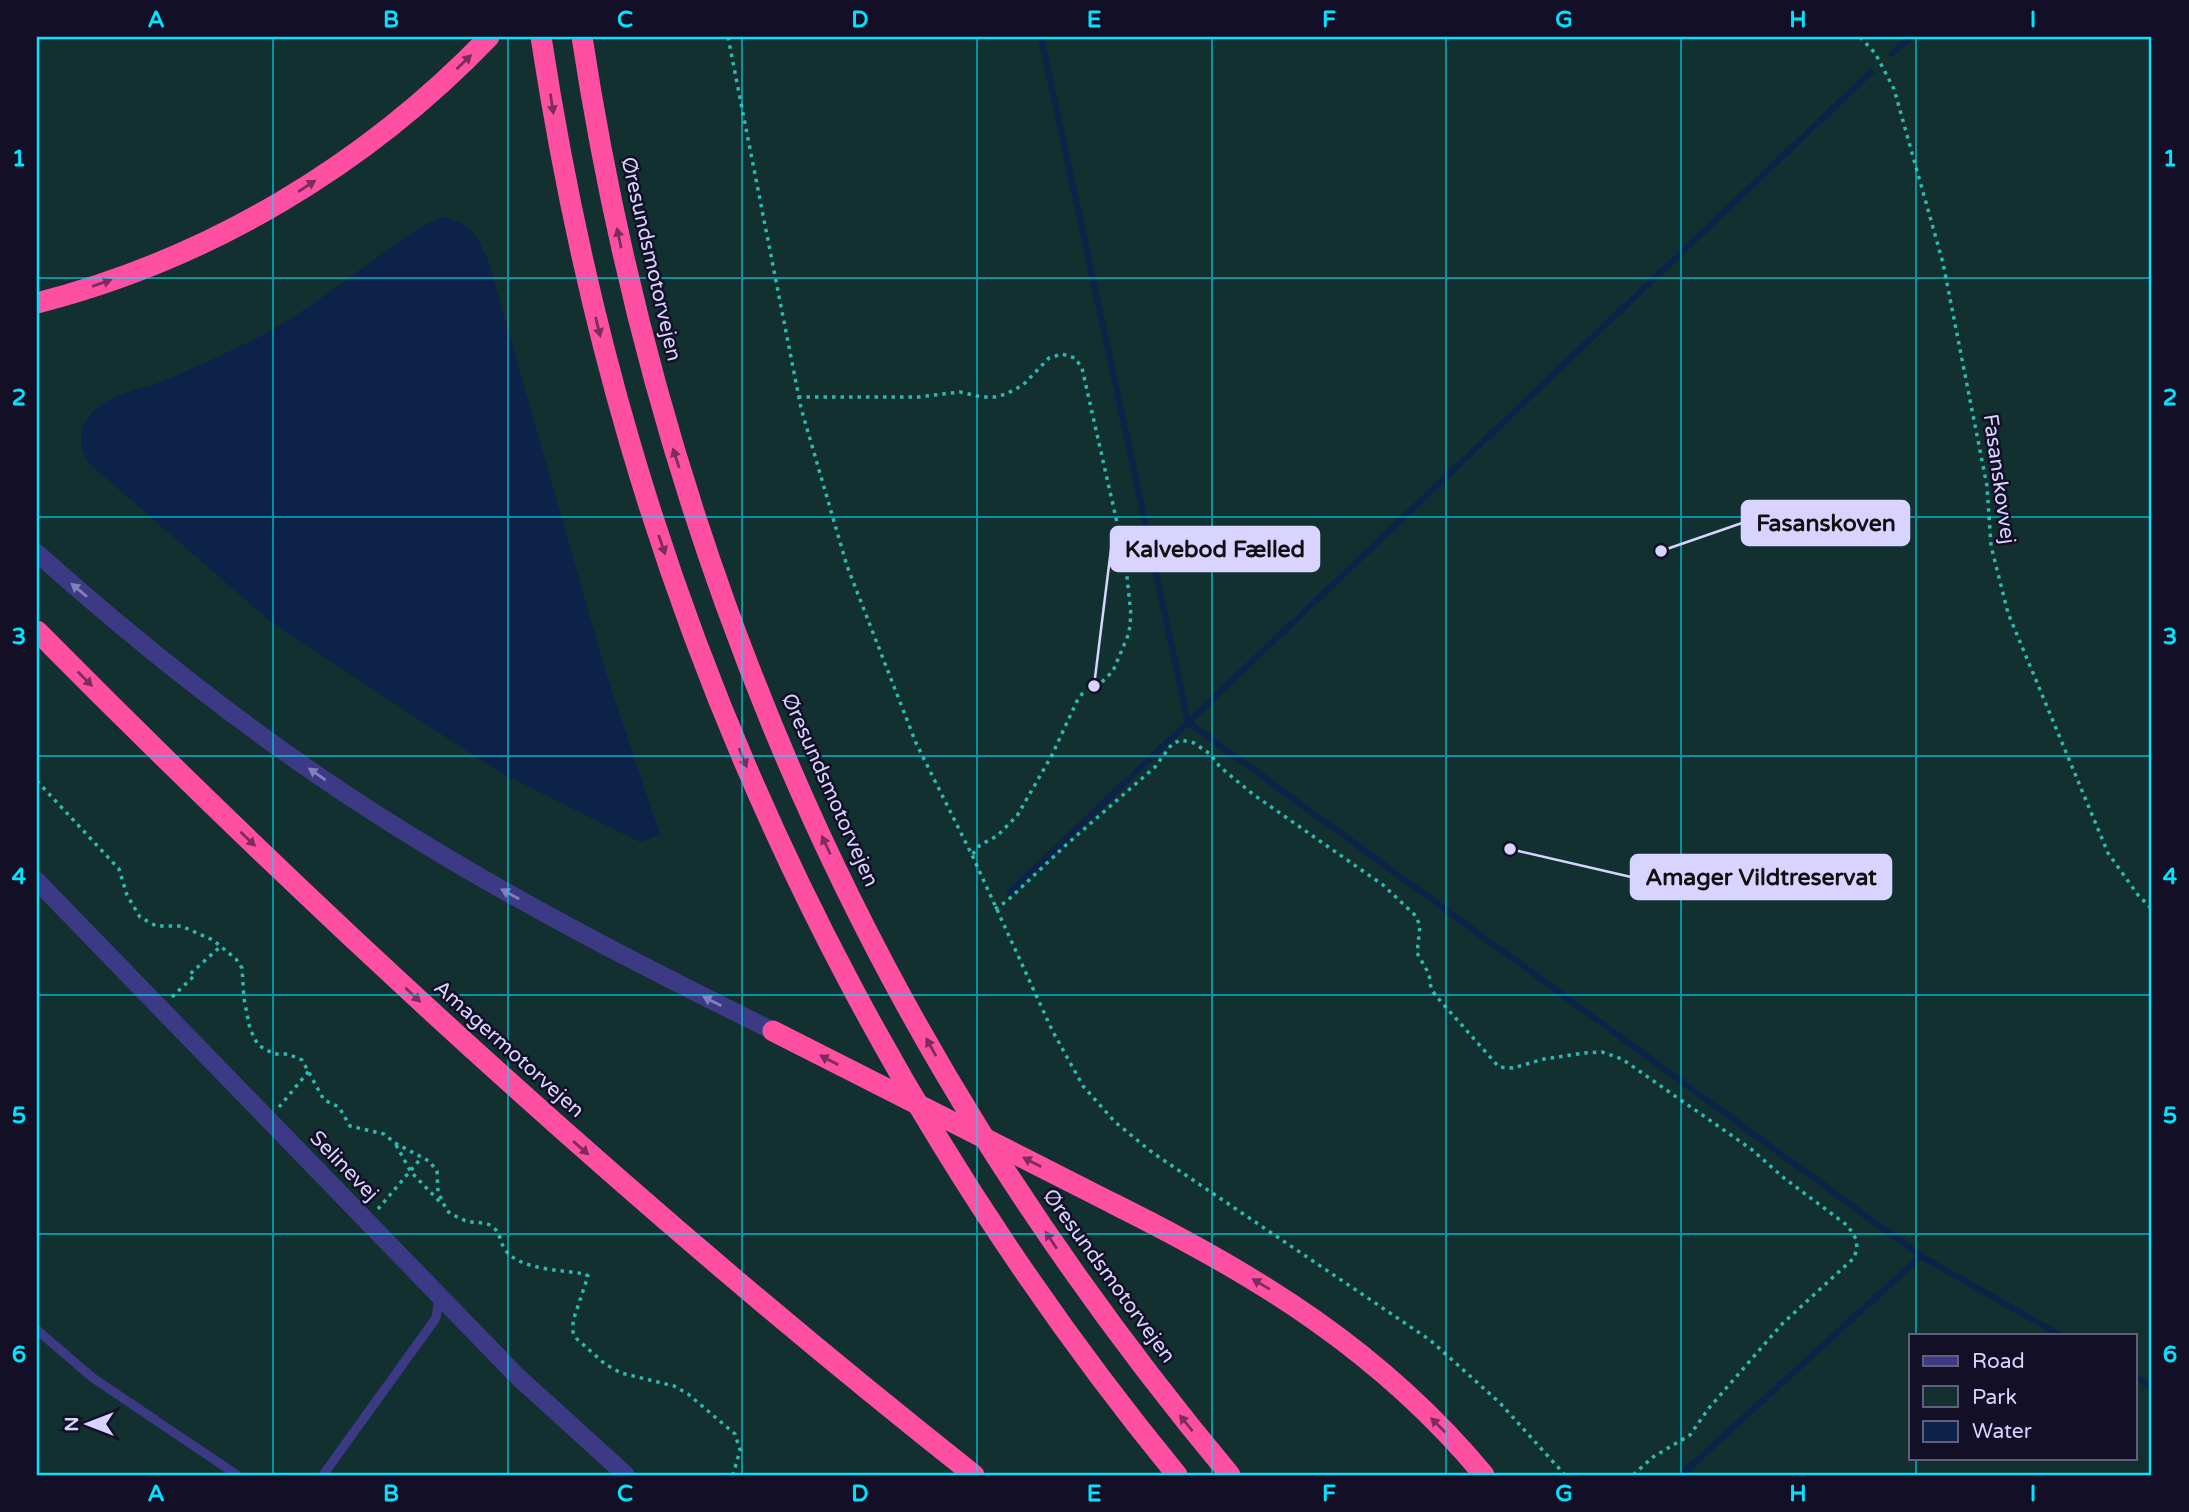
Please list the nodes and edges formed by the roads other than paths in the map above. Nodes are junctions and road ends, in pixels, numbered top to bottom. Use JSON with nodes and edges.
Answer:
{"nodes":[{"id":1,"x":489,"y":37,"type":"edge"},
{"id":2,"x":541,"y":37,"type":"edge"},
{"id":3,"x":582,"y":37,"type":"edge"},
{"id":4,"x":37,"y":303,"type":"edge"},
{"id":5,"x":37,"y":553,"type":"edge"},
{"id":6,"x":37,"y":631,"type":"edge"},
{"id":7,"x":37,"y":881,"type":"edge"},
{"id":8,"x":772,"y":1031,"type":"joint"},
{"id":9,"x":439,"y":1296,"type":"junction"},
{"id":10,"x":37,"y":1330,"type":"edge"},
{"id":11,"x":237,"y":1475,"type":"edge"},
{"id":12,"x":323,"y":1475,"type":"edge"},
{"id":13,"x":626,"y":1475,"type":"edge"},
{"id":14,"x":974,"y":1475,"type":"edge"},
{"id":15,"x":1177,"y":1475,"type":"edge"},
{"id":16,"x":1230,"y":1475,"type":"edge"},
{"id":17,"x":1484,"y":1475,"type":"edge"}],
"edges":[{"from":4,"to":1,"type":"highway","one_way":true},
{"from":2,"to":15,"type":"highway","one_way":true},
{"from":16,"to":3,"type":"highway","name":"Øresundsmotorvejen","one_way":true},
{"from":8,"to":5,"type":"street","one_way":true},
{"from":6,"to":14,"type":"highway","name":"Amagermotorvejen","one_way":true},
{"from":7,"to":9,"type":"street","name":"Selinevej"},
{"from":17,"to":8,"type":"highway","one_way":true,"bridge":true},
{"from":9,"to":12,"type":"lane"},
{"from":9,"to":13,"type":"street","name":"Selinevej"},
{"from":10,"to":11,"type":"lane"}]}
